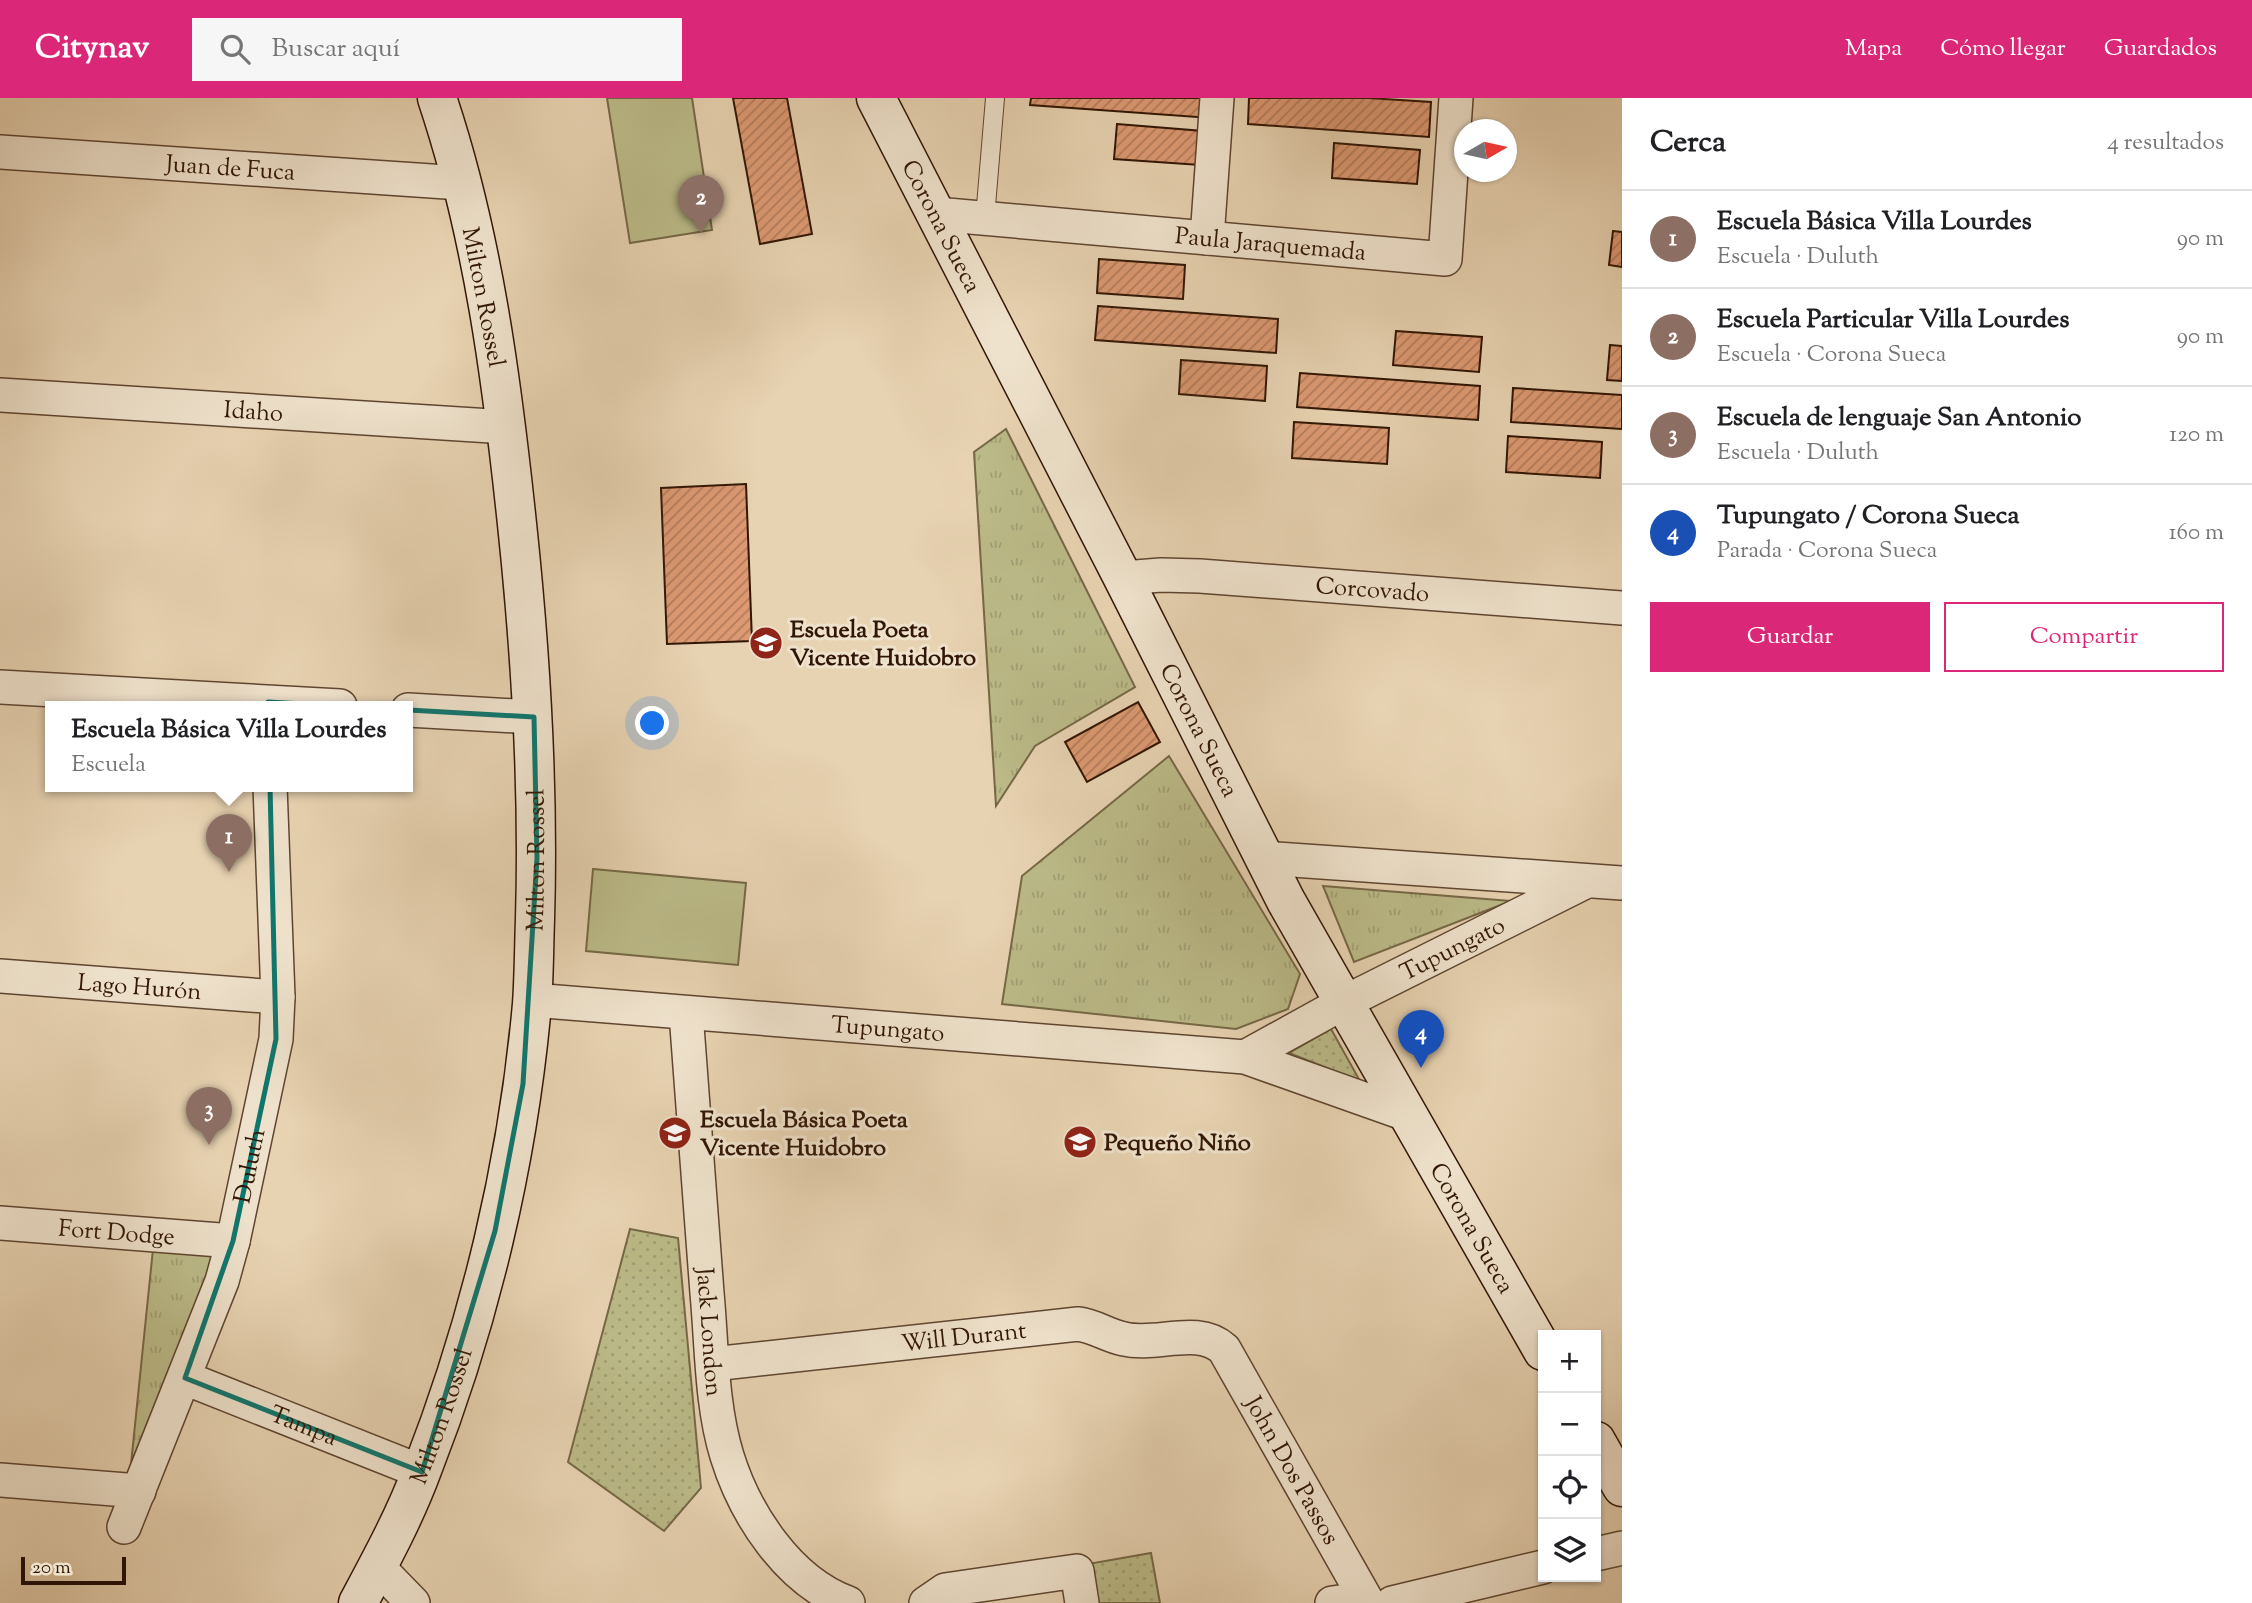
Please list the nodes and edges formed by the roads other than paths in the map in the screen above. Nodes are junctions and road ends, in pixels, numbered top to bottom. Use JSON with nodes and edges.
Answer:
{"nodes":[{"id":1,"x":437,"y":98,"type":"edge"},
{"id":2,"x":876,"y":98,"type":"edge"},
{"id":3,"x":995,"y":98,"type":"edge"},
{"id":4,"x":1217,"y":98,"type":"edge"},
{"id":5,"x":1456,"y":98,"type":"edge"},
{"id":6,"x":0,"y":152,"type":"edge"},
{"id":7,"x":461,"y":183,"type":"junction"},
{"id":8,"x":936,"y":214,"type":"junction"},
{"id":9,"x":985,"y":218,"type":"junction"},
{"id":10,"x":1207,"y":238,"type":"junction"},
{"id":11,"x":0,"y":395,"type":"edge"},
{"id":12,"x":507,"y":427,"type":"junction"},
{"id":13,"x":1124,"y":578,"type":"junction"},
{"id":14,"x":1622,"y":608,"type":"edge"},
{"id":15,"x":0,"y":687,"type":"edge"},
{"id":16,"x":221,"y":701,"type":"edge"},
{"id":17,"x":413,"y":709,"type":"edge"},
{"id":18,"x":534,"y":717,"type":"junction"},
{"id":19,"x":270,"y":792,"type":"edge"},
{"id":20,"x":1264,"y":858,"type":"junction"},
{"id":21,"x":1612,"y":885,"type":"edge"},
{"id":22,"x":0,"y":976,"type":"edge"},
{"id":23,"x":278,"y":997,"type":"junction"},
{"id":24,"x":532,"y":1000,"type":"junction"},
{"id":25,"x":1343,"y":1003,"type":"junction"},
{"id":26,"x":686,"y":1013,"type":"junction"},
{"id":27,"x":1245,"y":1057,"type":"junction"},
{"id":28,"x":1406,"y":1114,"type":"junction"},
{"id":29,"x":0,"y":1223,"type":"edge"},
{"id":30,"x":233,"y":1241,"type":"junction"},
{"id":31,"x":1212,"y":1340,"type":"joint"},
{"id":32,"x":1538,"y":1342,"type":"edge"},
{"id":33,"x":713,"y":1364,"type":"junction"},
{"id":34,"x":185,"y":1378,"type":"junction"},
{"id":35,"x":1601,"y":1450,"type":"edge"},
{"id":36,"x":422,"y":1472,"type":"junction"},
{"id":37,"x":0,"y":1480,"type":"edge"},
{"id":38,"x":1622,"y":1487,"type":"edge"},
{"id":39,"x":139,"y":1491,"type":"junction"},
{"id":40,"x":124,"y":1527,"type":"dead end"},
{"id":41,"x":1622,"y":1548,"type":"edge"},
{"id":42,"x":1601,"y":1553,"type":"edge"},
{"id":43,"x":377,"y":1566,"type":"junction"},
{"id":44,"x":1538,"y":1568,"type":"edge"},
{"id":45,"x":358,"y":1603,"type":"edge"},
{"id":46,"x":413,"y":1603,"type":"edge"},
{"id":47,"x":848,"y":1603,"type":"edge"},
{"id":48,"x":926,"y":1603,"type":"edge"},
{"id":49,"x":1082,"y":1603,"type":"edge"},
{"id":50,"x":1332,"y":1603,"type":"edge"},
{"id":51,"x":1368,"y":1603,"type":"edge"},
{"id":52,"x":1392,"y":1603,"type":"edge"}],
"edges":[{"from":1,"to":7,"type":"street","name":"Milton Rossel"},
{"from":2,"to":8,"type":"street","name":"Corona Sueca"},
{"from":3,"to":9,"type":"lane"},
{"from":4,"to":10,"type":"street"},
{"from":5,"to":10,"type":"street","name":"Paula Jaraquemada"},
{"from":6,"to":7,"type":"street","name":"Juan de Fuca"},
{"from":7,"to":12,"type":"street","name":"Milton Rossel"},
{"from":8,"to":9,"type":"street","name":"Paula Jaraquemada"},
{"from":8,"to":13,"type":"street","name":"Corona Sueca"},
{"from":9,"to":10,"type":"street","name":"Paula Jaraquemada"},
{"from":11,"to":12,"type":"street","name":"Idaho"},
{"from":12,"to":18,"type":"street","name":"Milton Rossel"},
{"from":13,"to":14,"type":"street","name":"Corcovado"},
{"from":13,"to":20,"type":"street","name":"Corona Sueca"},
{"from":15,"to":16,"type":"street"},
{"from":17,"to":18,"type":"street"},
{"from":18,"to":24,"type":"street","name":"Milton Rossel"},
{"from":19,"to":23,"type":"street","name":"Duluth"},
{"from":20,"to":21,"type":"street","name":"Tupungato"},
{"from":20,"to":25,"type":"street","name":"Corona Sueca"},
{"from":21,"to":25,"type":"street","name":"Tupungato"},
{"from":22,"to":23,"type":"street","name":"Lago Hurón"},
{"from":23,"to":30,"type":"street","name":"Duluth"},
{"from":24,"to":26,"type":"street","name":"Tupungato"},
{"from":24,"to":36,"type":"street","name":"Milton Rossel"},
{"from":25,"to":27,"type":"street","name":"Tupungato"},
{"from":25,"to":28,"type":"street","name":"Corona Sueca"},
{"from":26,"to":27,"type":"street","name":"Tupungato"},
{"from":26,"to":33,"type":"street","name":"Jack London"},
{"from":27,"to":28,"type":"street","name":"Tupungato"},
{"from":28,"to":32,"type":"street","name":"Corona Sueca"},
{"from":29,"to":30,"type":"street","name":"Fort Dodge"},
{"from":30,"to":34,"type":"street","name":"Duluth"},
{"from":31,"to":33,"type":"street","name":"Will Durant"},
{"from":31,"to":51,"type":"street","name":"John Dos Passos"},
{"from":33,"to":47,"type":"street","name":"Jack London"},
{"from":34,"to":36,"type":"street","name":"Tampa"},
{"from":34,"to":39,"type":"street","name":"Duluth"},
{"from":35,"to":38,"type":"street"},
{"from":36,"to":43,"type":"street","name":"Milton Rossel"},
{"from":37,"to":39,"type":"street"},
{"from":39,"to":40,"type":"street","name":"Duluth"},
{"from":41,"to":42,"type":"street"},
{"from":43,"to":45,"type":"street","name":"Milton Rossel"},
{"from":43,"to":46,"type":"street"},
{"from":44,"to":52,"type":"street"},
{"from":48,"to":49,"type":"street"},
{"from":50,"to":51,"type":"street"}]}
